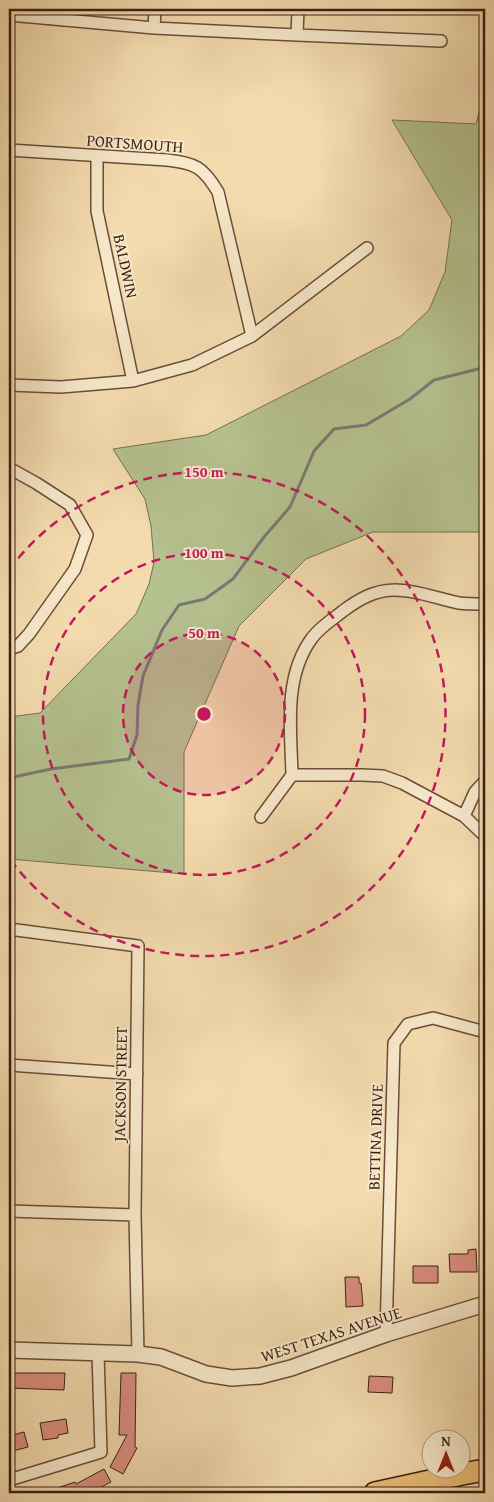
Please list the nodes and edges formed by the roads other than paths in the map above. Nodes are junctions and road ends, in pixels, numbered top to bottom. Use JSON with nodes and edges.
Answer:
{"nodes":[{"id":1,"x":155,"y":9,"type":"edge"},
{"id":2,"x":298,"y":9,"type":"edge"},
{"id":3,"x":11,"y":13,"type":"edge"},
{"id":4,"x":154,"y":28,"type":"junction"},
{"id":5,"x":297,"y":36,"type":"junction"},
{"id":6,"x":441,"y":40,"type":"dead end"},
{"id":7,"x":9,"y":150,"type":"edge"},
{"id":8,"x":97,"y":156,"type":"junction"},
{"id":9,"x":367,"y":248,"type":"dead end"},
{"id":10,"x":252,"y":336,"type":"junction"},
{"id":11,"x":133,"y":381,"type":"junction"},
{"id":12,"x":9,"y":385,"type":"edge"},
{"id":13,"x":9,"y":468,"type":"edge"},
{"id":14,"x":485,"y":604,"type":"edge"},
{"id":15,"x":9,"y":649,"type":"edge"},
{"id":16,"x":292,"y":775,"type":"junction"},
{"id":17,"x":485,"y":781,"type":"edge"},
{"id":18,"x":464,"y":816,"type":"junction"},
{"id":19,"x":261,"y":817,"type":"dead end"},
{"id":20,"x":485,"y":836,"type":"edge"},
{"id":21,"x":9,"y":928,"type":"edge"},
{"id":22,"x":485,"y":1032,"type":"edge"},
{"id":23,"x":9,"y":1065,"type":"edge"},
{"id":24,"x":137,"y":1074,"type":"junction"},
{"id":25,"x":9,"y":1211,"type":"edge"},
{"id":26,"x":134,"y":1215,"type":"junction"},
{"id":27,"x":485,"y":1304,"type":"edge"},
{"id":28,"x":386,"y":1334,"type":"junction"},
{"id":29,"x":9,"y":1350,"type":"edge"},
{"id":30,"x":98,"y":1353,"type":"junction"},
{"id":31,"x":138,"y":1354,"type":"junction"},
{"id":32,"x":485,"y":1470,"type":"edge"},
{"id":33,"x":9,"y":1480,"type":"edge"},
{"id":34,"x":375,"y":1493,"type":"edge"}],
"edges":[{"from":1,"to":4,"type":"street"},
{"from":2,"to":5,"type":"street"},
{"from":3,"to":4,"type":"street"},
{"from":4,"to":5,"type":"street"},
{"from":5,"to":6,"type":"street"},
{"from":7,"to":8,"type":"street","name":"PORTSMOUTH"},
{"from":8,"to":10,"type":"street","name":"PORTSMOUTH"},
{"from":8,"to":11,"type":"street","name":"BALDWIN"},
{"from":9,"to":10,"type":"street"},
{"from":10,"to":11,"type":"street"},
{"from":11,"to":12,"type":"street"},
{"from":13,"to":15,"type":"street"},
{"from":14,"to":16,"type":"street"},
{"from":16,"to":18,"type":"street"},
{"from":16,"to":19,"type":"street"},
{"from":17,"to":18,"type":"street"},
{"from":18,"to":20,"type":"street"},
{"from":21,"to":24,"type":"street","name":"JACKSON STREET"},
{"from":22,"to":28,"type":"street","name":"BETTINA DRIVE"},
{"from":23,"to":24,"type":"street"},
{"from":24,"to":26,"type":"street","name":"JACKSON STREET"},
{"from":25,"to":26,"type":"street"},
{"from":26,"to":31,"type":"street","name":"JACKSON STREET"},
{"from":27,"to":28,"type":"street","name":"WEST TEXAS AVENUE"},
{"from":28,"to":31,"type":"street","name":"WEST TEXAS AVENUE"},
{"from":29,"to":30,"type":"street","name":"WEST TEXAS AVENUE"},
{"from":30,"to":31,"type":"street","name":"WEST TEXAS AVENUE"},
{"from":30,"to":33,"type":"street"},
{"from":32,"to":34,"type":"highway"}]}
